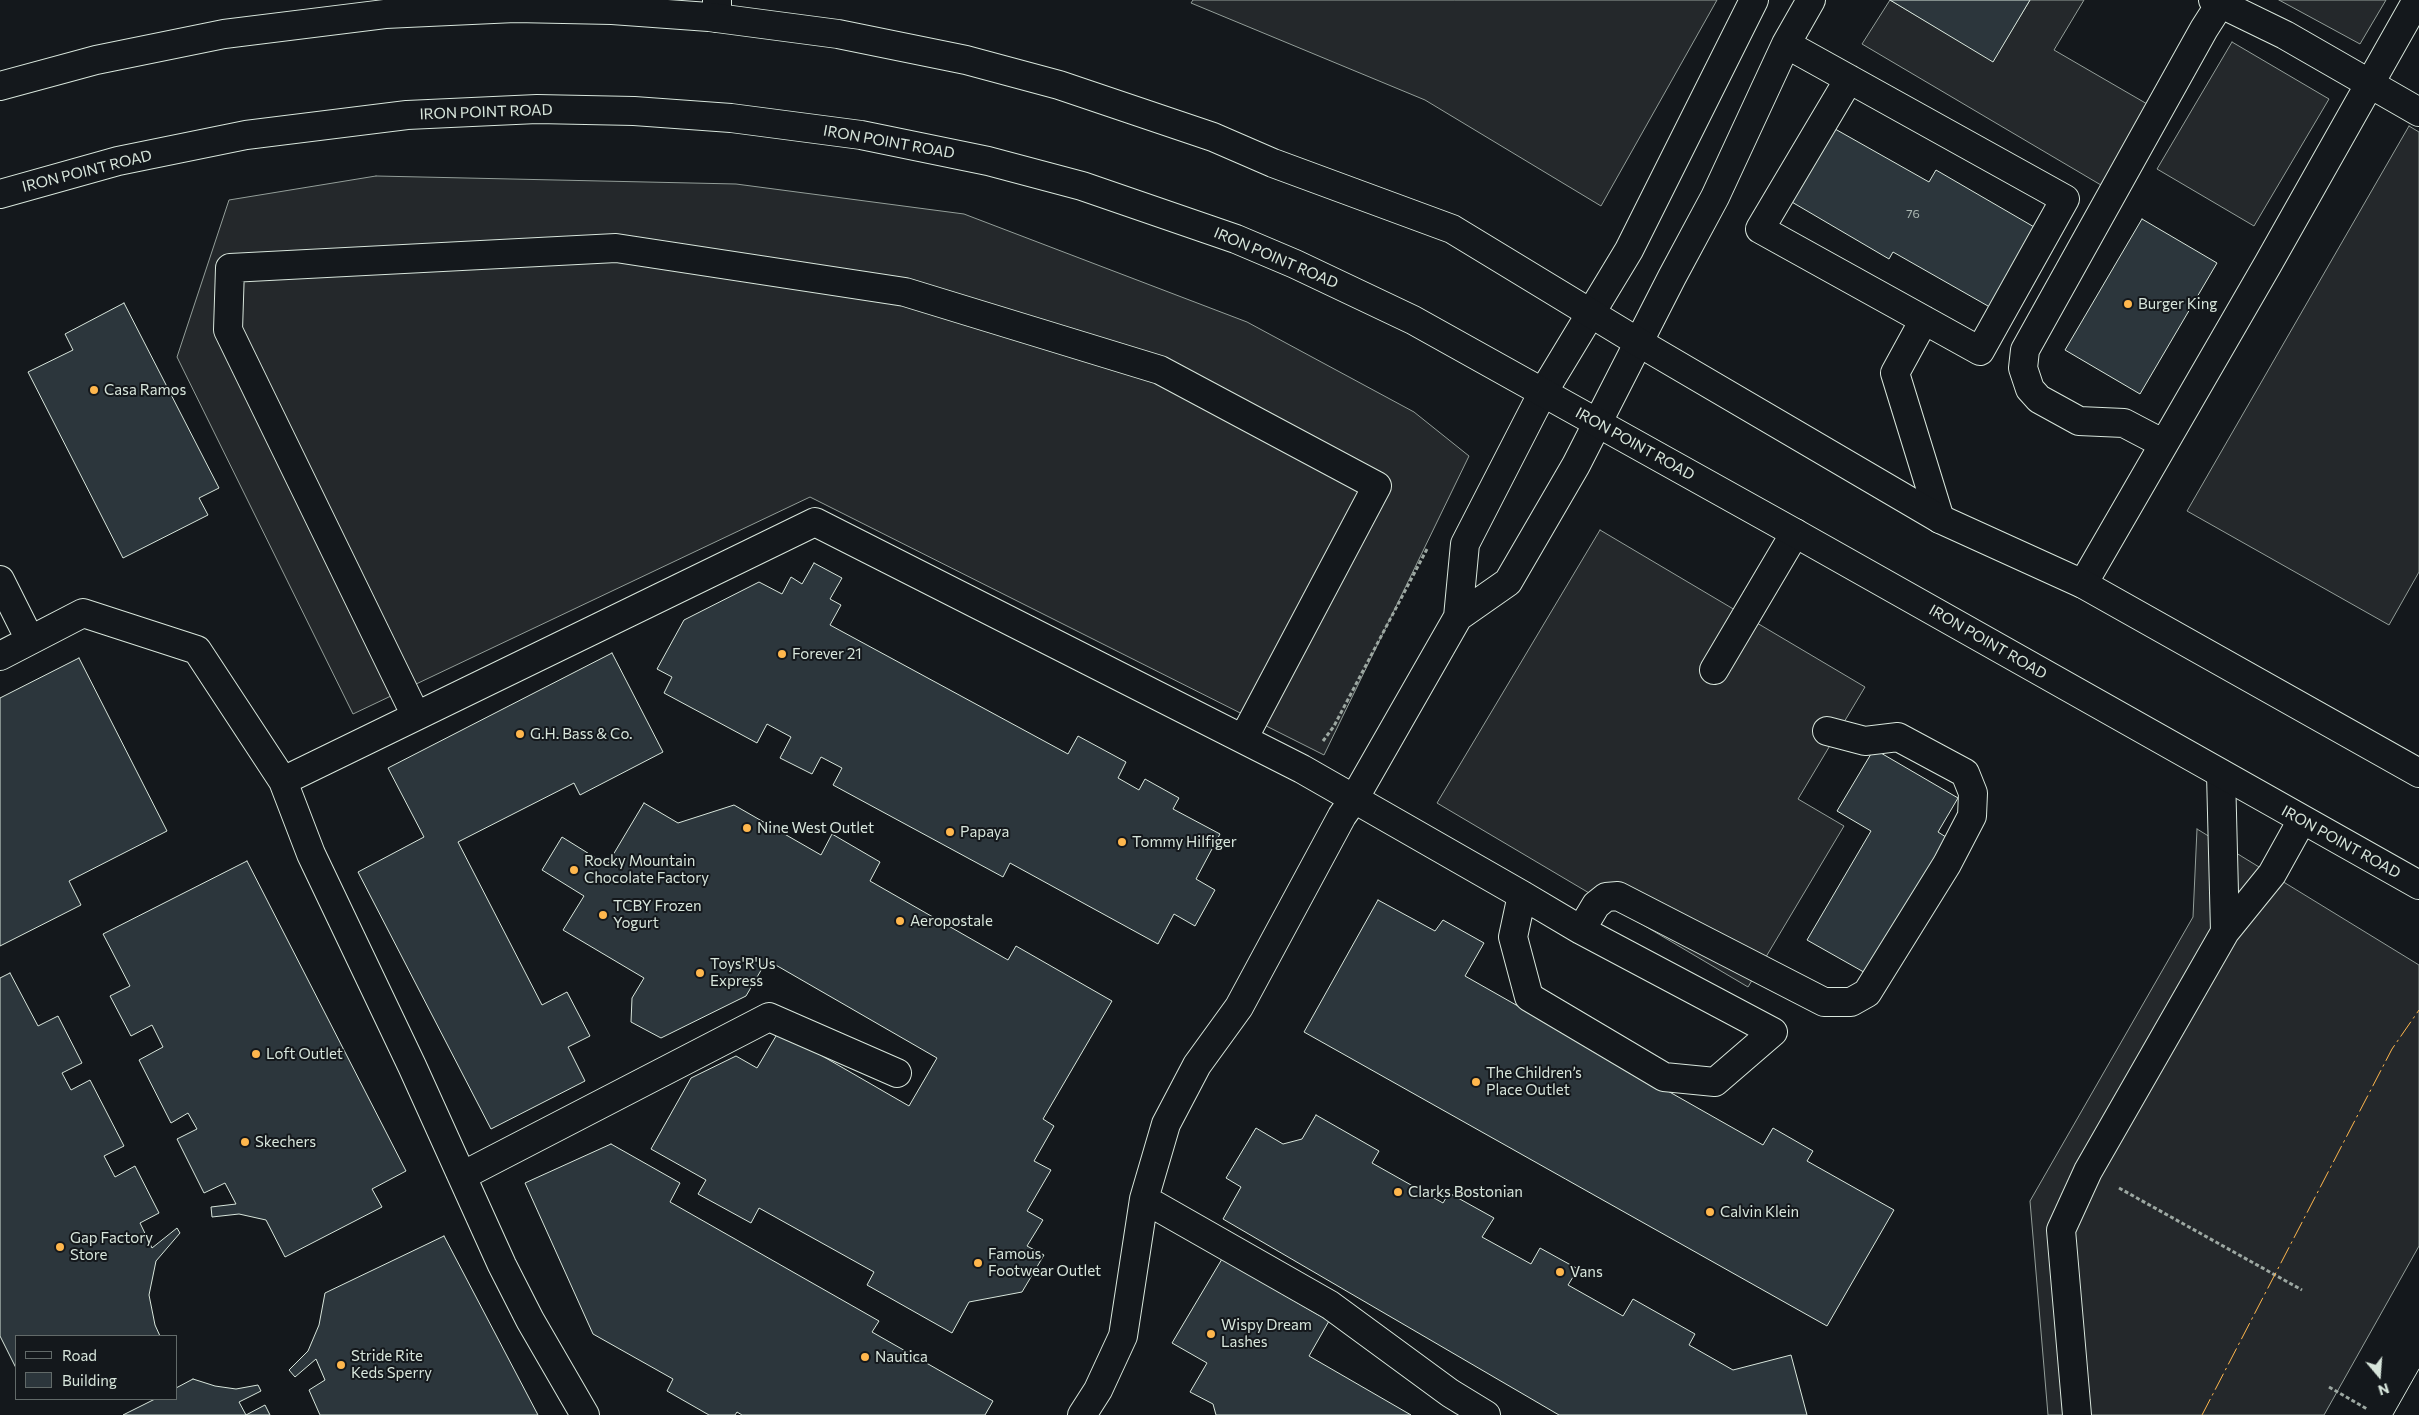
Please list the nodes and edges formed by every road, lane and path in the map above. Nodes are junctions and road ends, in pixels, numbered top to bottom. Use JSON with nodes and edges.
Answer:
{"nodes":[{"id":1,"x":1754,"y":0,"type":"edge"},
{"id":2,"x":1811,"y":0,"type":"edge"},
{"id":3,"x":2416,"y":0,"type":"edge"},
{"id":4,"x":2216,"y":2,"type":"edge"},
{"id":5,"x":683,"y":8,"type":"edge"},
{"id":6,"x":717,"y":9,"type":"edge"},
{"id":7,"x":1786,"y":44,"type":"junction"},
{"id":8,"x":1849,"y":79,"type":"junction"},
{"id":9,"x":2370,"y":82,"type":"junction"},
{"id":10,"x":0,"y":86,"type":"edge"},
{"id":11,"x":2419,"y":112,"type":"edge"},
{"id":12,"x":0,"y":194,"type":"edge"},
{"id":13,"x":1590,"y":313,"type":"junction"},
{"id":14,"x":1924,"y":320,"type":"junction"},
{"id":15,"x":1638,"y":342,"type":"junction"},
{"id":16,"x":1542,"y":394,"type":"junction"},
{"id":17,"x":1598,"y":423,"type":"junction"},
{"id":18,"x":2164,"y":444,"type":"junction"},
{"id":19,"x":1940,"y":519,"type":"junction"},
{"id":20,"x":1795,"y":533,"type":"junction"},
{"id":21,"x":1430,"y":543,"type":"dead end"},
{"id":22,"x":0,"y":580,"type":"edge"},
{"id":23,"x":2083,"y":584,"type":"junction"},
{"id":24,"x":1458,"y":617,"type":"junction"},
{"id":25,"x":30,"y":640,"type":"junction"},
{"id":26,"x":0,"y":656,"type":"edge"},
{"id":27,"x":1714,"y":670,"type":"dead end"},
{"id":28,"x":416,"y":716,"type":"junction"},
{"id":29,"x":1827,"y":732,"type":"dead end"},
{"id":30,"x":1243,"y":739,"type":"junction"},
{"id":31,"x":1302,"y":769,"type":"junction"},
{"id":32,"x":2419,"y":773,"type":"edge"},
{"id":33,"x":2221,"y":774,"type":"junction"},
{"id":34,"x":283,"y":781,"type":"junction"},
{"id":35,"x":1354,"y":800,"type":"junction"},
{"id":36,"x":2302,"y":820,"type":"junction"},
{"id":37,"x":2419,"y":886,"type":"edge"},
{"id":38,"x":1522,"y":895,"type":"junction"},
{"id":39,"x":1581,"y":930,"type":"junction"},
{"id":40,"x":2225,"y":932,"type":"junction"},
{"id":41,"x":897,"y":1073,"type":"dead end"},
{"id":42,"x":2088,"y":1171,"type":"junction"},
{"id":43,"x":462,"y":1176,"type":"junction"},
{"id":44,"x":1144,"y":1199,"type":"junction"},
{"id":45,"x":2302,"y":1290,"type":"dead end"},
{"id":46,"x":2329,"y":1387,"type":"dead end"},
{"id":47,"x":2367,"y":1409,"type":"dead end"},
{"id":48,"x":585,"y":1415,"type":"edge"},
{"id":49,"x":1082,"y":1415,"type":"edge"},
{"id":50,"x":1486,"y":1415,"type":"edge"},
{"id":51,"x":2077,"y":1415,"type":"edge"}],
"edges":[{"from":1,"to":13,"type":"main road"},
{"from":2,"to":7,"type":"main road"},
{"from":3,"to":9,"type":"main road"},
{"from":4,"to":9,"type":"main road"},
{"from":4,"to":18,"type":"main road"},
{"from":5,"to":6,"type":"main road"},
{"from":5,"to":10,"type":"main road"},
{"from":6,"to":13,"type":"main road"},
{"from":7,"to":8,"type":"main road"},
{"from":7,"to":15,"type":"main road"},
{"from":8,"to":14,"type":"main road"},
{"from":8,"to":14,"type":"main road"},
{"from":9,"to":11,"type":"main road"},
{"from":9,"to":18,"type":"main road"},
{"from":12,"to":16,"type":"main road","name":"IRON POINT ROAD"},
{"from":13,"to":15,"type":"main road"},
{"from":13,"to":16,"type":"main road"},
{"from":14,"to":19,"type":"main road"},
{"from":15,"to":17,"type":"main road"},
{"from":15,"to":19,"type":"main road"},
{"from":16,"to":17,"type":"main road","name":"IRON POINT ROAD"},
{"from":16,"to":24,"type":"main road"},
{"from":17,"to":20,"type":"main road","name":"IRON POINT ROAD"},
{"from":17,"to":24,"type":"main road"},
{"from":18,"to":23,"type":"main road"},
{"from":19,"to":23,"type":"main road"},
{"from":20,"to":27,"type":"main road"},
{"from":20,"to":33,"type":"main road","name":"IRON POINT ROAD"},
{"from":21,"to":31,"type":"path"},
{"from":22,"to":25,"type":"main road"},
{"from":23,"to":32,"type":"main road"},
{"from":24,"to":35,"type":"main road"},
{"from":25,"to":26,"type":"main road"},
{"from":25,"to":34,"type":"main road"},
{"from":28,"to":30,"type":"main road"},
{"from":28,"to":30,"type":"main road"},
{"from":28,"to":34,"type":"main road"},
{"from":29,"to":39,"type":"main road"},
{"from":30,"to":31,"type":"main road"},
{"from":31,"to":35,"type":"main road"},
{"from":33,"to":36,"type":"main road","name":"IRON POINT ROAD"},
{"from":33,"to":40,"type":"main road"},
{"from":34,"to":43,"type":"main road"},
{"from":35,"to":38,"type":"main road"},
{"from":35,"to":44,"type":"main road"},
{"from":36,"to":37,"type":"main road","name":"IRON POINT ROAD"},
{"from":36,"to":40,"type":"main road"},
{"from":38,"to":39,"type":"main road"},
{"from":38,"to":39,"type":"main road"},
{"from":40,"to":42,"type":"main road"},
{"from":41,"to":43,"type":"main road"},
{"from":42,"to":45,"type":"path"},
{"from":42,"to":51,"type":"main road"},
{"from":43,"to":48,"type":"main road"},
{"from":44,"to":49,"type":"main road"},
{"from":44,"to":50,"type":"main road"},
{"from":46,"to":47,"type":"path"}]}
